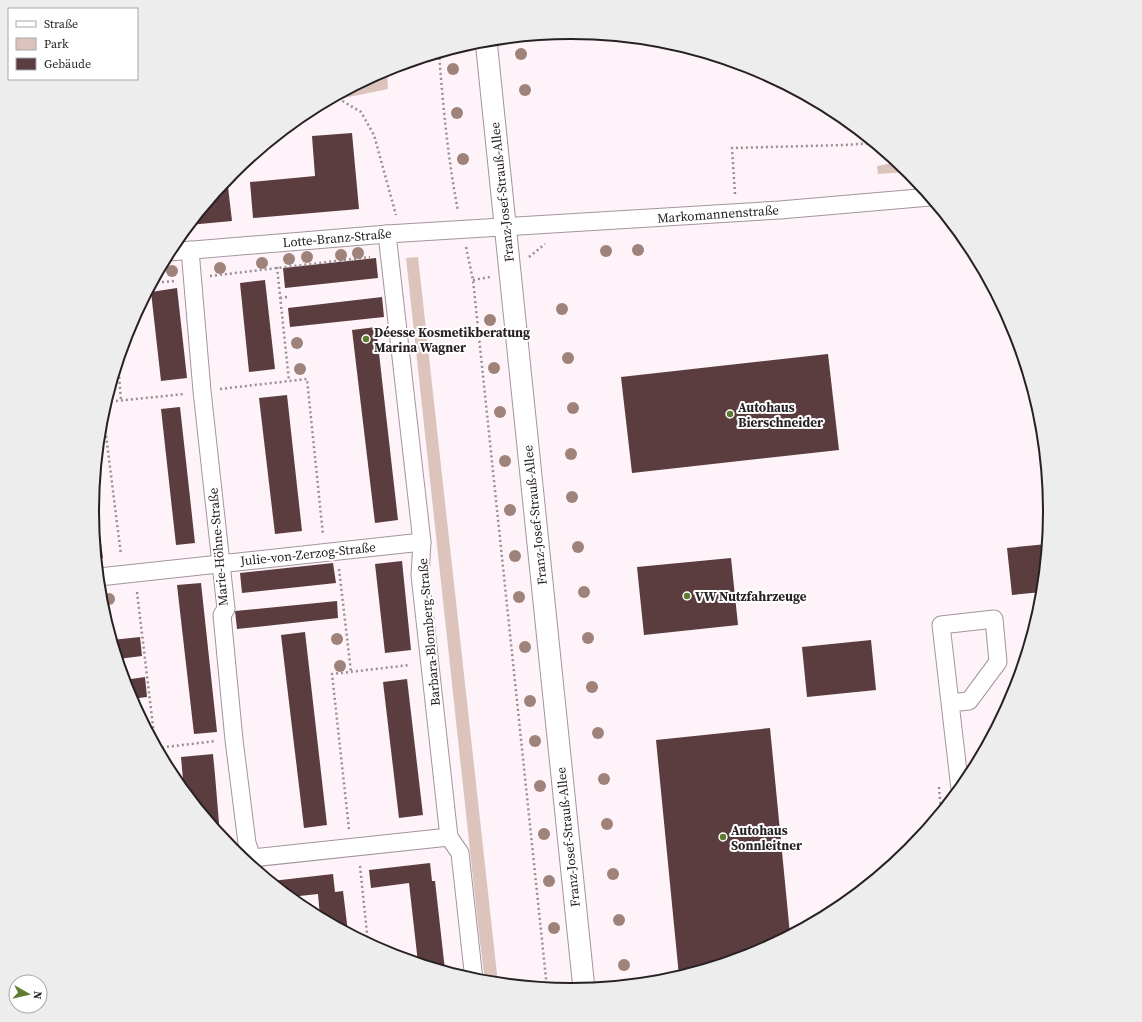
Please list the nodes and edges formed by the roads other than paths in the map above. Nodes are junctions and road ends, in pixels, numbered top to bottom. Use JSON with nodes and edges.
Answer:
{"nodes":[{"id":1,"x":487,"y":47,"type":"edge"},
{"id":2,"x":924,"y":198,"type":"edge"},
{"id":3,"x":506,"y":227,"type":"junction"},
{"id":4,"x":394,"y":233,"type":"junction"},
{"id":5,"x":190,"y":250,"type":"junction"},
{"id":6,"x":178,"y":251,"type":"edge"},
{"id":7,"x":422,"y":542,"type":"junction"},
{"id":8,"x":220,"y":564,"type":"junction"},
{"id":9,"x":104,"y":576,"type":"edge"},
{"id":10,"x":950,"y":703,"type":"junction"},
{"id":11,"x":959,"y":779,"type":"edge"},
{"id":12,"x":449,"y":837,"type":"junction"},
{"id":13,"x":248,"y":855,"type":"edge"},
{"id":14,"x":254,"y":860,"type":"edge"},
{"id":15,"x":473,"y":973,"type":"edge"},
{"id":16,"x":583,"y":983,"type":"edge"}],
"edges":[{"from":1,"to":3,"type":"street","name":"Franz-Josef-Strauß-Allee"},
{"from":2,"to":3,"type":"street","name":"Markomannenstraße"},
{"from":3,"to":4,"type":"street","name":"Lotte-Branz-Straße"},
{"from":3,"to":16,"type":"street","name":"Franz-Josef-Strauß-Allee"},
{"from":4,"to":5,"type":"street","name":"Lotte-Branz-Straße"},
{"from":4,"to":7,"type":"street","name":"Barbara-Blomberg-Straße"},
{"from":5,"to":6,"type":"street","name":"Lotte-Branz-Straße"},
{"from":5,"to":8,"type":"street","name":"Marie-Höhne-Straße"},
{"from":7,"to":8,"type":"street","name":"Julie-von-Zerzog-Straße"},
{"from":7,"to":12,"type":"street","name":"Barbara-Blomberg-Straße"},
{"from":8,"to":9,"type":"street","name":"Julie-von-Zerzog-Straße"},
{"from":8,"to":13,"type":"street","name":"Marie-Höhne-Straße"},
{"from":10,"to":10,"type":"street"},
{"from":10,"to":11,"type":"street"},
{"from":12,"to":14,"type":"street"},
{"from":12,"to":15,"type":"street","name":"Barbara-Blomberg-Straße"}]}
